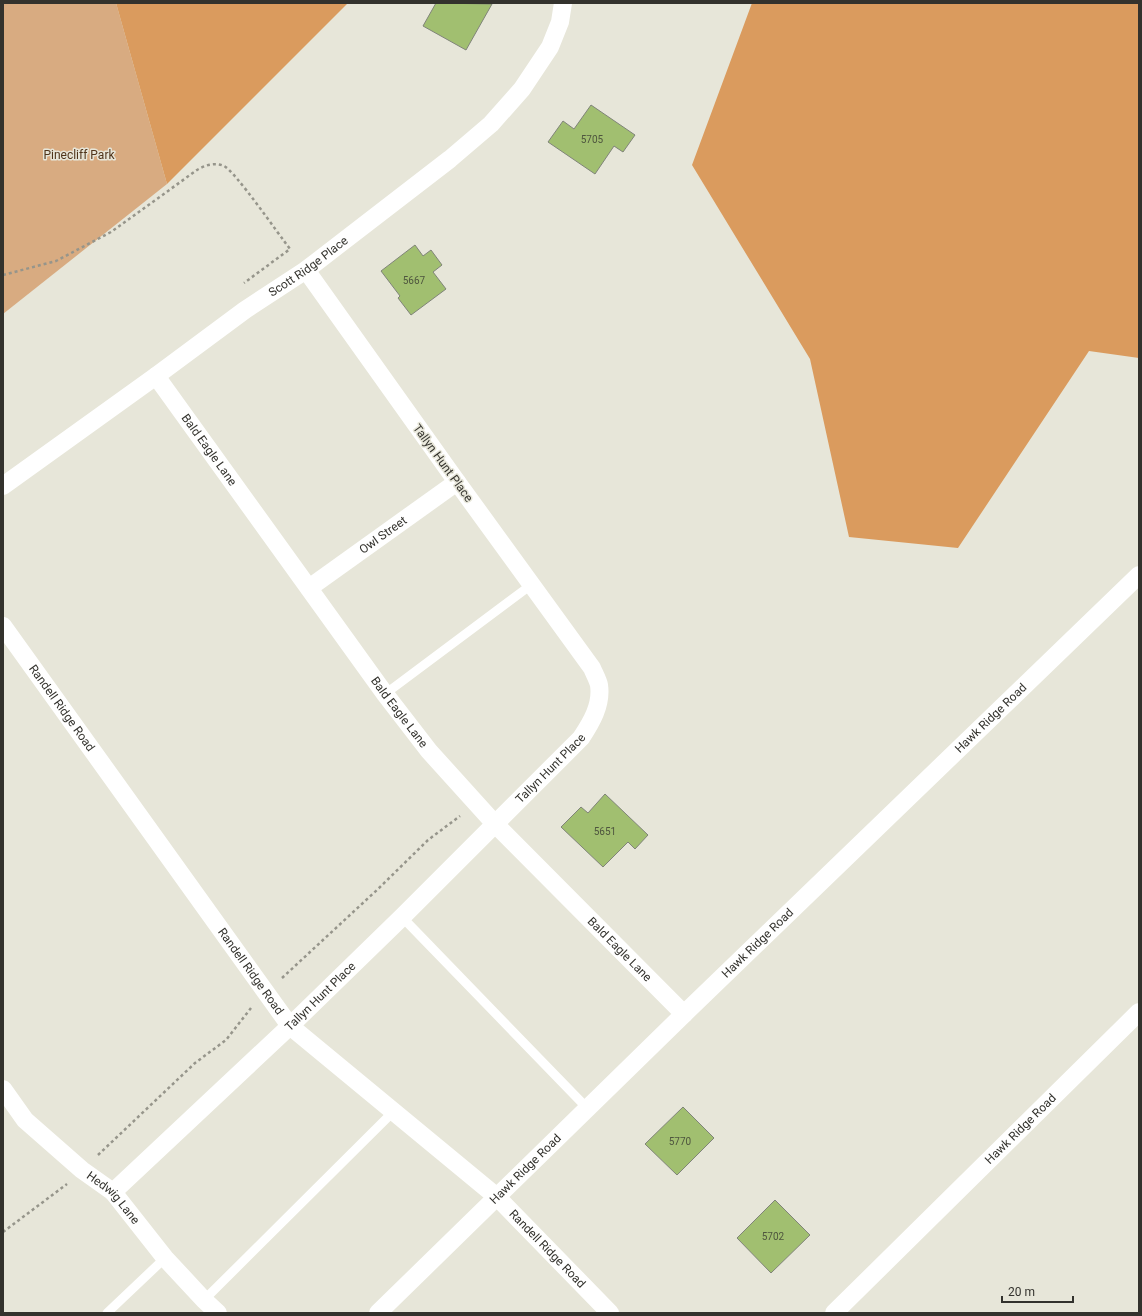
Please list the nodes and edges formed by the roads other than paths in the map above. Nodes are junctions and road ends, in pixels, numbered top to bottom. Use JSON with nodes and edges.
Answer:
{"nodes":[{"id":1,"x":563,"y":3,"type":"edge"},
{"id":2,"x":306,"y":270,"type":"junction"},
{"id":3,"x":156,"y":376,"type":"junction"},
{"id":4,"x":457,"y":482,"type":"junction"},
{"id":5,"x":3,"y":486,"type":"edge"},
{"id":6,"x":1139,"y":575,"type":"edge"},
{"id":7,"x":531,"y":586,"type":"junction"},
{"id":8,"x":309,"y":588,"type":"junction"},
{"id":9,"x":3,"y":626,"type":"edge"},
{"id":10,"x":385,"y":694,"type":"junction"},
{"id":11,"x":495,"y":824,"type":"junction"},
{"id":12,"x":402,"y":917,"type":"junction"},
{"id":13,"x":1139,"y":1012,"type":"edge"},
{"id":14,"x":684,"y":1014,"type":"junction"},
{"id":15,"x":290,"y":1026,"type":"junction"},
{"id":16,"x":3,"y":1089,"type":"edge"},
{"id":17,"x":588,"y":1108,"type":"junction"},
{"id":18,"x":393,"y":1112,"type":"junction"},
{"id":19,"x":112,"y":1192,"type":"junction"},
{"id":20,"x":497,"y":1197,"type":"junction"},
{"id":21,"x":164,"y":1258,"type":"junction"},
{"id":22,"x":204,"y":1300,"type":"junction"},
{"id":23,"x":107,"y":1313,"type":"edge"},
{"id":24,"x":218,"y":1313,"type":"edge"},
{"id":25,"x":378,"y":1313,"type":"edge"},
{"id":26,"x":610,"y":1313,"type":"edge"},
{"id":27,"x":834,"y":1313,"type":"edge"}],
"edges":[{"from":1,"to":2,"type":"street","name":"Scott Ridge Place"},
{"from":2,"to":3,"type":"street","name":"Scott Ridge Place"},
{"from":2,"to":4,"type":"street","name":"Tallyn Hunt Place"},
{"from":3,"to":5,"type":"street","name":"Scott Ridge Place"},
{"from":3,"to":8,"type":"street","name":"Bald Eagle Lane"},
{"from":4,"to":7,"type":"street","name":"Tallyn Hunt Place"},
{"from":4,"to":8,"type":"street","name":"Owl Street"},
{"from":6,"to":14,"type":"street","name":"Hawk Ridge Road"},
{"from":7,"to":10,"type":"lane"},
{"from":7,"to":11,"type":"street","name":"Tallyn Hunt Place"},
{"from":8,"to":10,"type":"street","name":"Bald Eagle Lane"},
{"from":9,"to":15,"type":"street","name":"Randell Ridge Road"},
{"from":10,"to":11,"type":"street","name":"Bald Eagle Lane"},
{"from":11,"to":12,"type":"street","name":"Tallyn Hunt Place"},
{"from":11,"to":14,"type":"street","name":"Bald Eagle Lane"},
{"from":12,"to":15,"type":"street","name":"Tallyn Hunt Place"},
{"from":12,"to":17,"type":"lane"},
{"from":13,"to":27,"type":"street","name":"Hawk Ridge Road"},
{"from":14,"to":17,"type":"street","name":"Hawk Ridge Road"},
{"from":15,"to":18,"type":"street","name":"Randell Ridge Road"},
{"from":15,"to":19,"type":"street","name":"Tallyn Hunt Place"},
{"from":16,"to":19,"type":"street","name":"Hedwig Lane"},
{"from":17,"to":20,"type":"street","name":"Hawk Ridge Road"},
{"from":18,"to":20,"type":"street","name":"Randell Ridge Road"},
{"from":18,"to":22,"type":"lane"},
{"from":19,"to":21,"type":"street","name":"Hedwig Lane"},
{"from":20,"to":25,"type":"street","name":"Hawk Ridge Road"},
{"from":20,"to":26,"type":"street","name":"Randell Ridge Road"},
{"from":21,"to":22,"type":"street","name":"Hedwig Lane"},
{"from":21,"to":23,"type":"lane"},
{"from":22,"to":24,"type":"street","name":"Hedwig Lane"}]}
